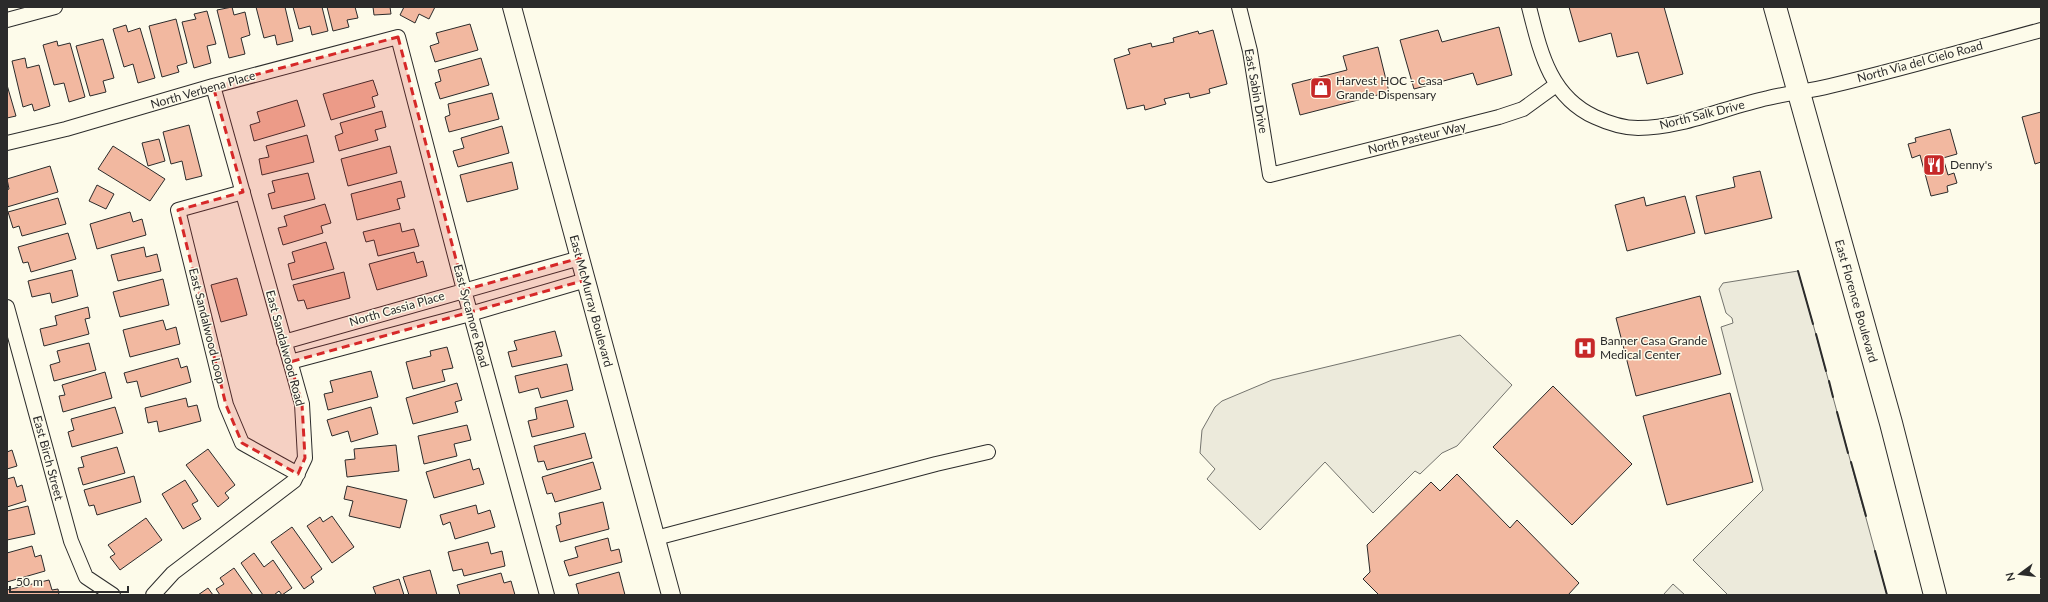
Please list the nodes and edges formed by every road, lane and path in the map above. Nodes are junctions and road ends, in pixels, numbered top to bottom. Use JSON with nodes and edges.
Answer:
{"nodes":[{"id":1,"x":55,"y":7,"type":"edge"},
{"id":2,"x":512,"y":7,"type":"edge"},
{"id":3,"x":1239,"y":7,"type":"edge"},
{"id":4,"x":1530,"y":7,"type":"edge"},
{"id":5,"x":1775,"y":7,"type":"edge"},
{"id":6,"x":7,"y":20,"type":"edge"},
{"id":7,"x":2041,"y":30,"type":"edge"},
{"id":8,"x":398,"y":36,"type":"joint"},
{"id":9,"x":1556,"y":85,"type":"junction"},
{"id":10,"x":213,"y":86,"type":"junction"},
{"id":11,"x":1798,"y":93,"type":"junction"},
{"id":12,"x":7,"y":143,"type":"edge"},
{"id":13,"x":1270,"y":175,"type":"joint"},
{"id":14,"x":243,"y":192,"type":"junction"},
{"id":15,"x":580,"y":258,"type":"junction"},
{"id":16,"x":586,"y":280,"type":"junction"},
{"id":17,"x":464,"y":290,"type":"junction"},
{"id":18,"x":7,"y":306,"type":"edge"},
{"id":19,"x":470,"y":314,"type":"junction"},
{"id":20,"x":284,"y":342,"type":"junction"},
{"id":21,"x":290,"y":362,"type":"junction"},
{"id":22,"x":988,"y":452,"type":"dead end"},
{"id":23,"x":298,"y":474,"type":"junction"},
{"id":24,"x":656,"y":538,"type":"junction"},
{"id":25,"x":113,"y":595,"type":"edge"},
{"id":26,"x":153,"y":595,"type":"edge"},
{"id":27,"x":546,"y":595,"type":"edge"},
{"id":28,"x":671,"y":595,"type":"edge"},
{"id":29,"x":1936,"y":595,"type":"edge"}],
"edges":[{"from":1,"to":6,"type":"street"},
{"from":2,"to":15,"type":"street","name":"East McMurray Boulevard"},
{"from":3,"to":13,"type":"street","name":"East Sabin Drive"},
{"from":4,"to":9,"type":"street","name":"North Salk Drive"},
{"from":5,"to":11,"type":"main road","name":"East Florence Boulevard"},
{"from":7,"to":11,"type":"street","name":"North Via del Cielo Road"},
{"from":8,"to":10,"type":"street","name":"North Verbena Place"},
{"from":8,"to":17,"type":"street","name":"East Sycamore Road"},
{"from":9,"to":11,"type":"street","name":"North Salk Drive"},
{"from":9,"to":13,"type":"street","name":"North Pasteur Way"},
{"from":10,"to":12,"type":"street","name":"North Verbena Place"},
{"from":10,"to":14,"type":"street","name":"East Sandalwood Road"},
{"from":11,"to":29,"type":"main road","name":"East Florence Boulevard"},
{"from":14,"to":20,"type":"street","name":"East Sandalwood Road"},
{"from":14,"to":23,"type":"street","name":"East Sandalwood Loop"},
{"from":15,"to":16,"type":"street","name":"East McMurray Boulevard"},
{"from":15,"to":17,"type":"street","name":"North Cassia Place"},
{"from":16,"to":19,"type":"street","name":"North Cassia Place"},
{"from":16,"to":24,"type":"street","name":"East McMurray Boulevard"},
{"from":17,"to":19,"type":"street","name":"East Sycamore Road"},
{"from":17,"to":20,"type":"street","name":"North Cassia Place"},
{"from":18,"to":25,"type":"street","name":"East Birch Street"},
{"from":19,"to":21,"type":"street","name":"North Cassia Place"},
{"from":19,"to":27,"type":"street","name":"East Sycamore Road"},
{"from":20,"to":21,"type":"street","name":"East Sandalwood Road"},
{"from":21,"to":23,"type":"street","name":"East Sandalwood Road"},
{"from":22,"to":24,"type":"street"},
{"from":23,"to":26,"type":"street","name":"East Sandalwood Road"},
{"from":24,"to":28,"type":"street","name":"East McMurray Boulevard"}]}
